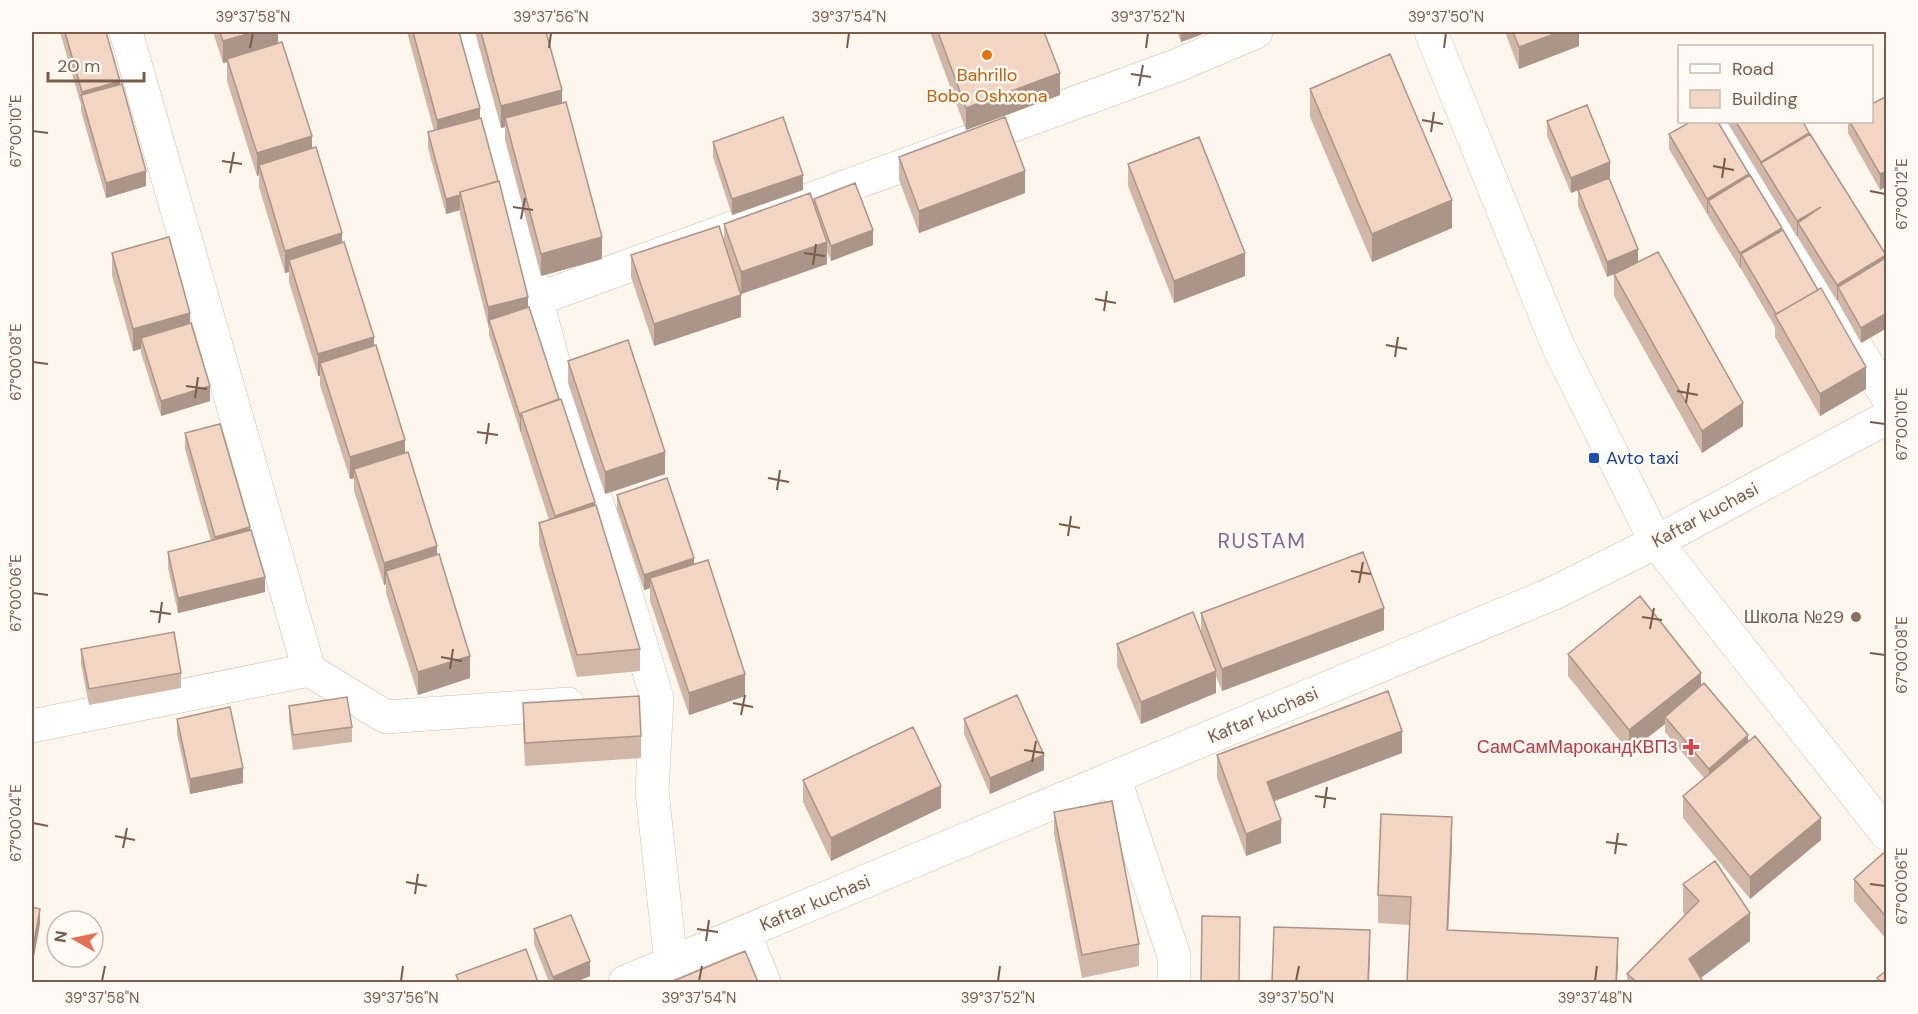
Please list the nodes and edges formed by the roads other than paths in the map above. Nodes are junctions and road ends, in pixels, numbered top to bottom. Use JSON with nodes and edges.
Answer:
{"nodes":[{"id":1,"x":126,"y":32,"type":"edge"},
{"id":2,"x":465,"y":32,"type":"edge"},
{"id":3,"x":1256,"y":32,"type":"edge"},
{"id":4,"x":1431,"y":32,"type":"edge"},
{"id":5,"x":1726,"y":137,"type":"edge"},
{"id":6,"x":535,"y":300,"type":"junction"},
{"id":7,"x":1887,"y":395,"type":"edge"},
{"id":8,"x":1887,"y":418,"type":"edge"},
{"id":9,"x":1656,"y":542,"type":"junction"},
{"id":10,"x":309,"y":670,"type":"junction"},
{"id":11,"x":657,"y":698,"type":"junction"},
{"id":12,"x":32,"y":726,"type":"edge"},
{"id":13,"x":1114,"y":777,"type":"junction"},
{"id":14,"x":1887,"y":833,"type":"edge"},
{"id":15,"x":744,"y":933,"type":"junction"},
{"id":16,"x":671,"y":963,"type":"junction"},
{"id":17,"x":625,"y":982,"type":"edge"},
{"id":18,"x":764,"y":982,"type":"edge"},
{"id":19,"x":1174,"y":982,"type":"edge"}],
"edges":[{"from":1,"to":10,"type":"street"},
{"from":2,"to":6,"type":"street"},
{"from":3,"to":6,"type":"street"},
{"from":4,"to":9,"type":"street"},
{"from":5,"to":7,"type":"street"},
{"from":6,"to":11,"type":"street"},
{"from":8,"to":9,"type":"street","name":"Kaftar kuchasi"},
{"from":9,"to":13,"type":"street","name":"Kaftar kuchasi"},
{"from":9,"to":14,"type":"street"},
{"from":10,"to":11,"type":"street"},
{"from":10,"to":12,"type":"street"},
{"from":11,"to":16,"type":"street"},
{"from":13,"to":15,"type":"street","name":"Kaftar kuchasi"},
{"from":13,"to":19,"type":"street"},
{"from":15,"to":16,"type":"street","name":"Kaftar kuchasi"},
{"from":15,"to":18,"type":"street"},
{"from":16,"to":17,"type":"street","name":"Kaftar kuchasi"}]}
